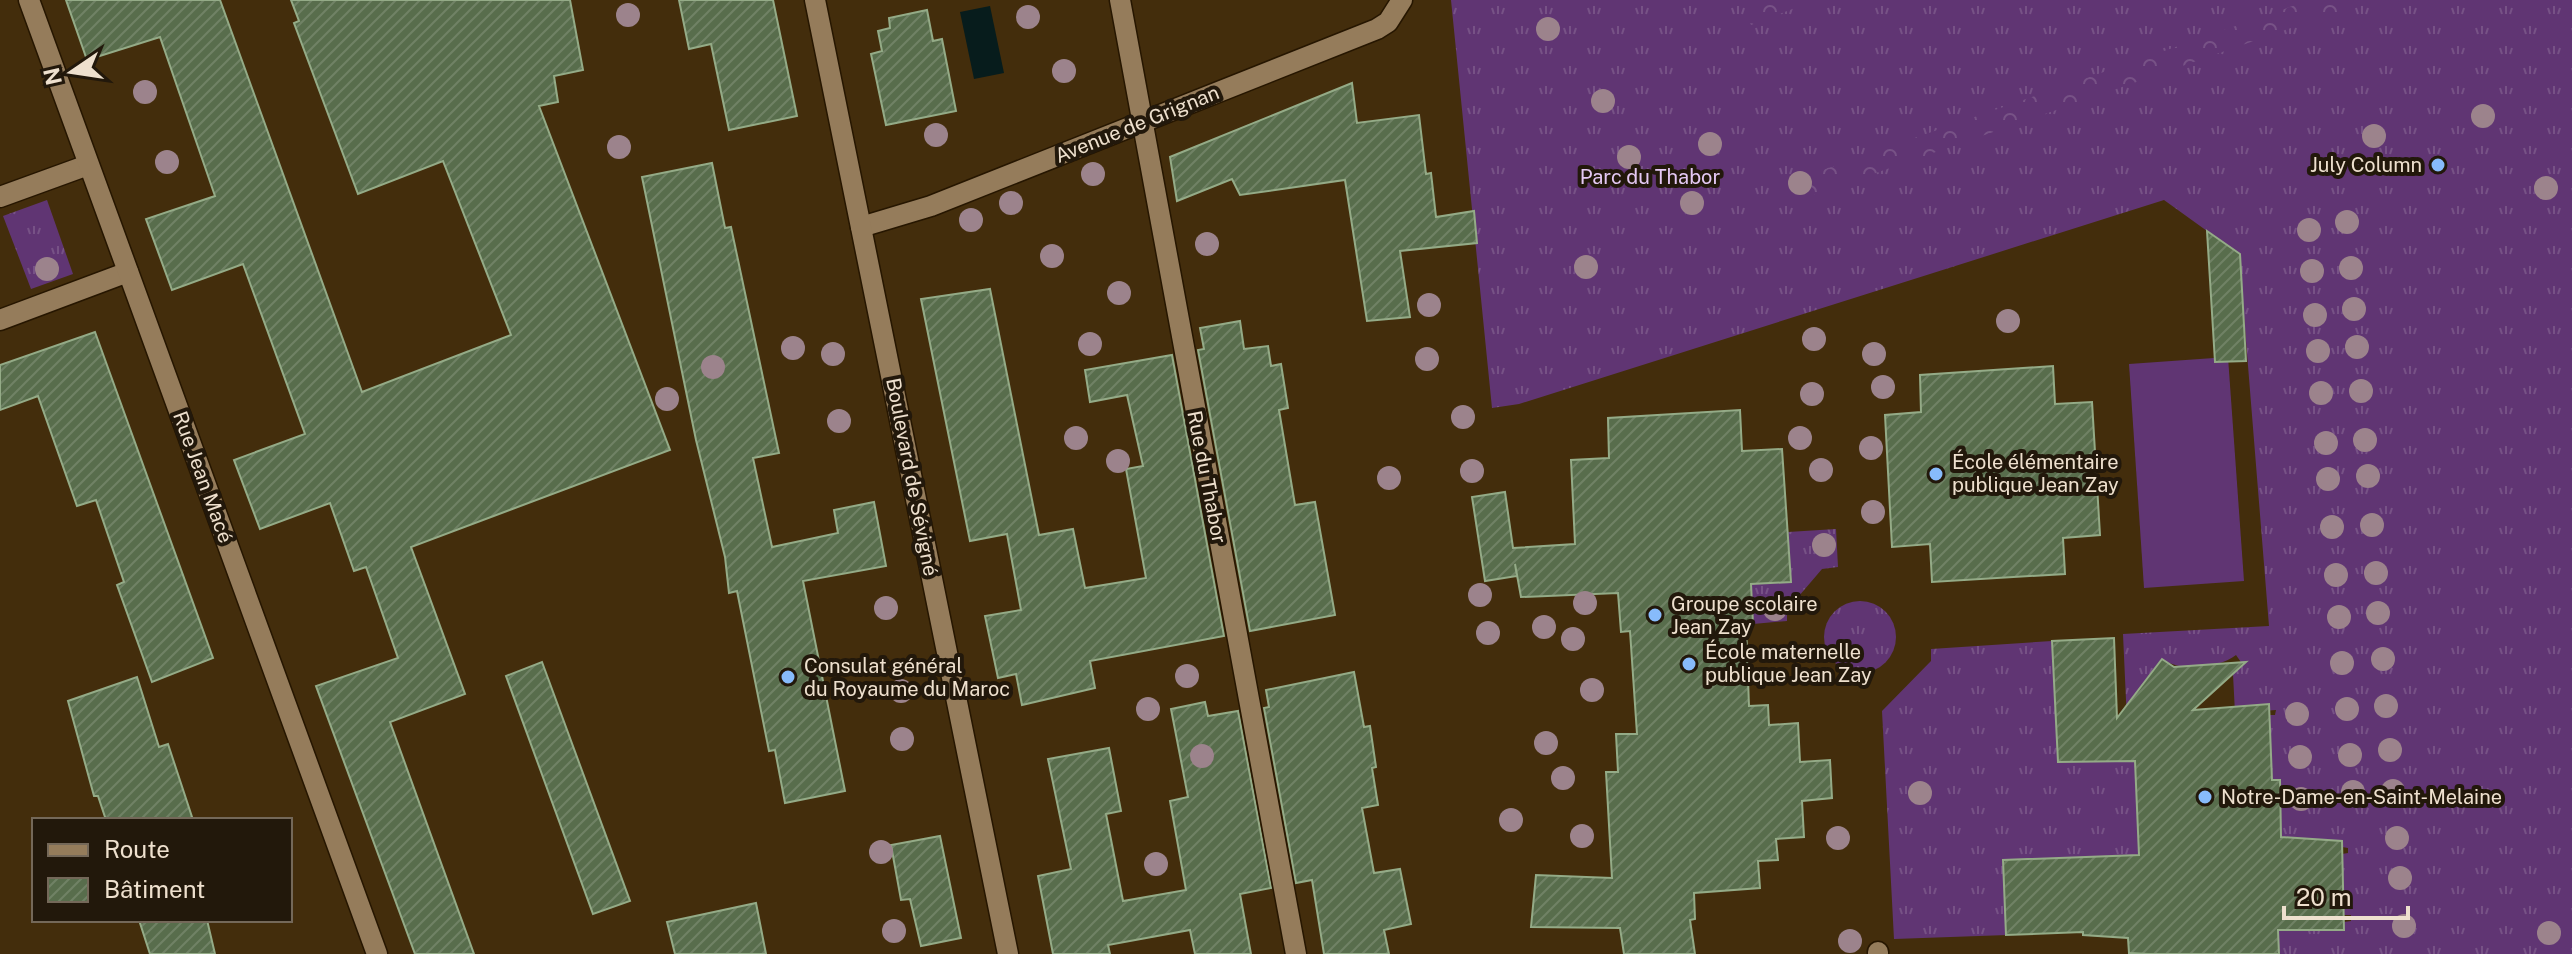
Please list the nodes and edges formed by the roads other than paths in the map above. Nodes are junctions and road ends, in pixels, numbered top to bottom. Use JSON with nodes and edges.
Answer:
{"nodes":[{"id":1,"x":29,"y":0,"type":"edge"},
{"id":2,"x":815,"y":0,"type":"edge"},
{"id":3,"x":1120,"y":0,"type":"edge"},
{"id":4,"x":1401,"y":1,"type":"edge"},
{"id":5,"x":1142,"y":122,"type":"junction"},
{"id":6,"x":88,"y":165,"type":"junction"},
{"id":7,"x":0,"y":197,"type":"edge"},
{"id":8,"x":861,"y":227,"type":"junction"},
{"id":9,"x":128,"y":272,"type":"junction"},
{"id":10,"x":0,"y":320,"type":"edge"},
{"id":11,"x":377,"y":954,"type":"edge"},
{"id":12,"x":1008,"y":954,"type":"edge"},
{"id":13,"x":1296,"y":954,"type":"edge"}],
"edges":[{"from":1,"to":6,"type":"street","name":"Rue Jean Macé"},
{"from":2,"to":8,"type":"street","name":"Boulevard de Sévigné"},
{"from":3,"to":5,"type":"street","name":"Rue du Thabor"},
{"from":4,"to":5,"type":"street","name":"Avenue de Grignan"},
{"from":5,"to":8,"type":"street","name":"Avenue de Grignan"},
{"from":5,"to":13,"type":"street","name":"Rue du Thabor"},
{"from":6,"to":7,"type":"street"},
{"from":6,"to":9,"type":"street","name":"Rue Jean Macé"},
{"from":8,"to":12,"type":"street","name":"Boulevard de Sévigné"},
{"from":9,"to":10,"type":"street"},
{"from":9,"to":11,"type":"street","name":"Rue Jean Macé"}]}
